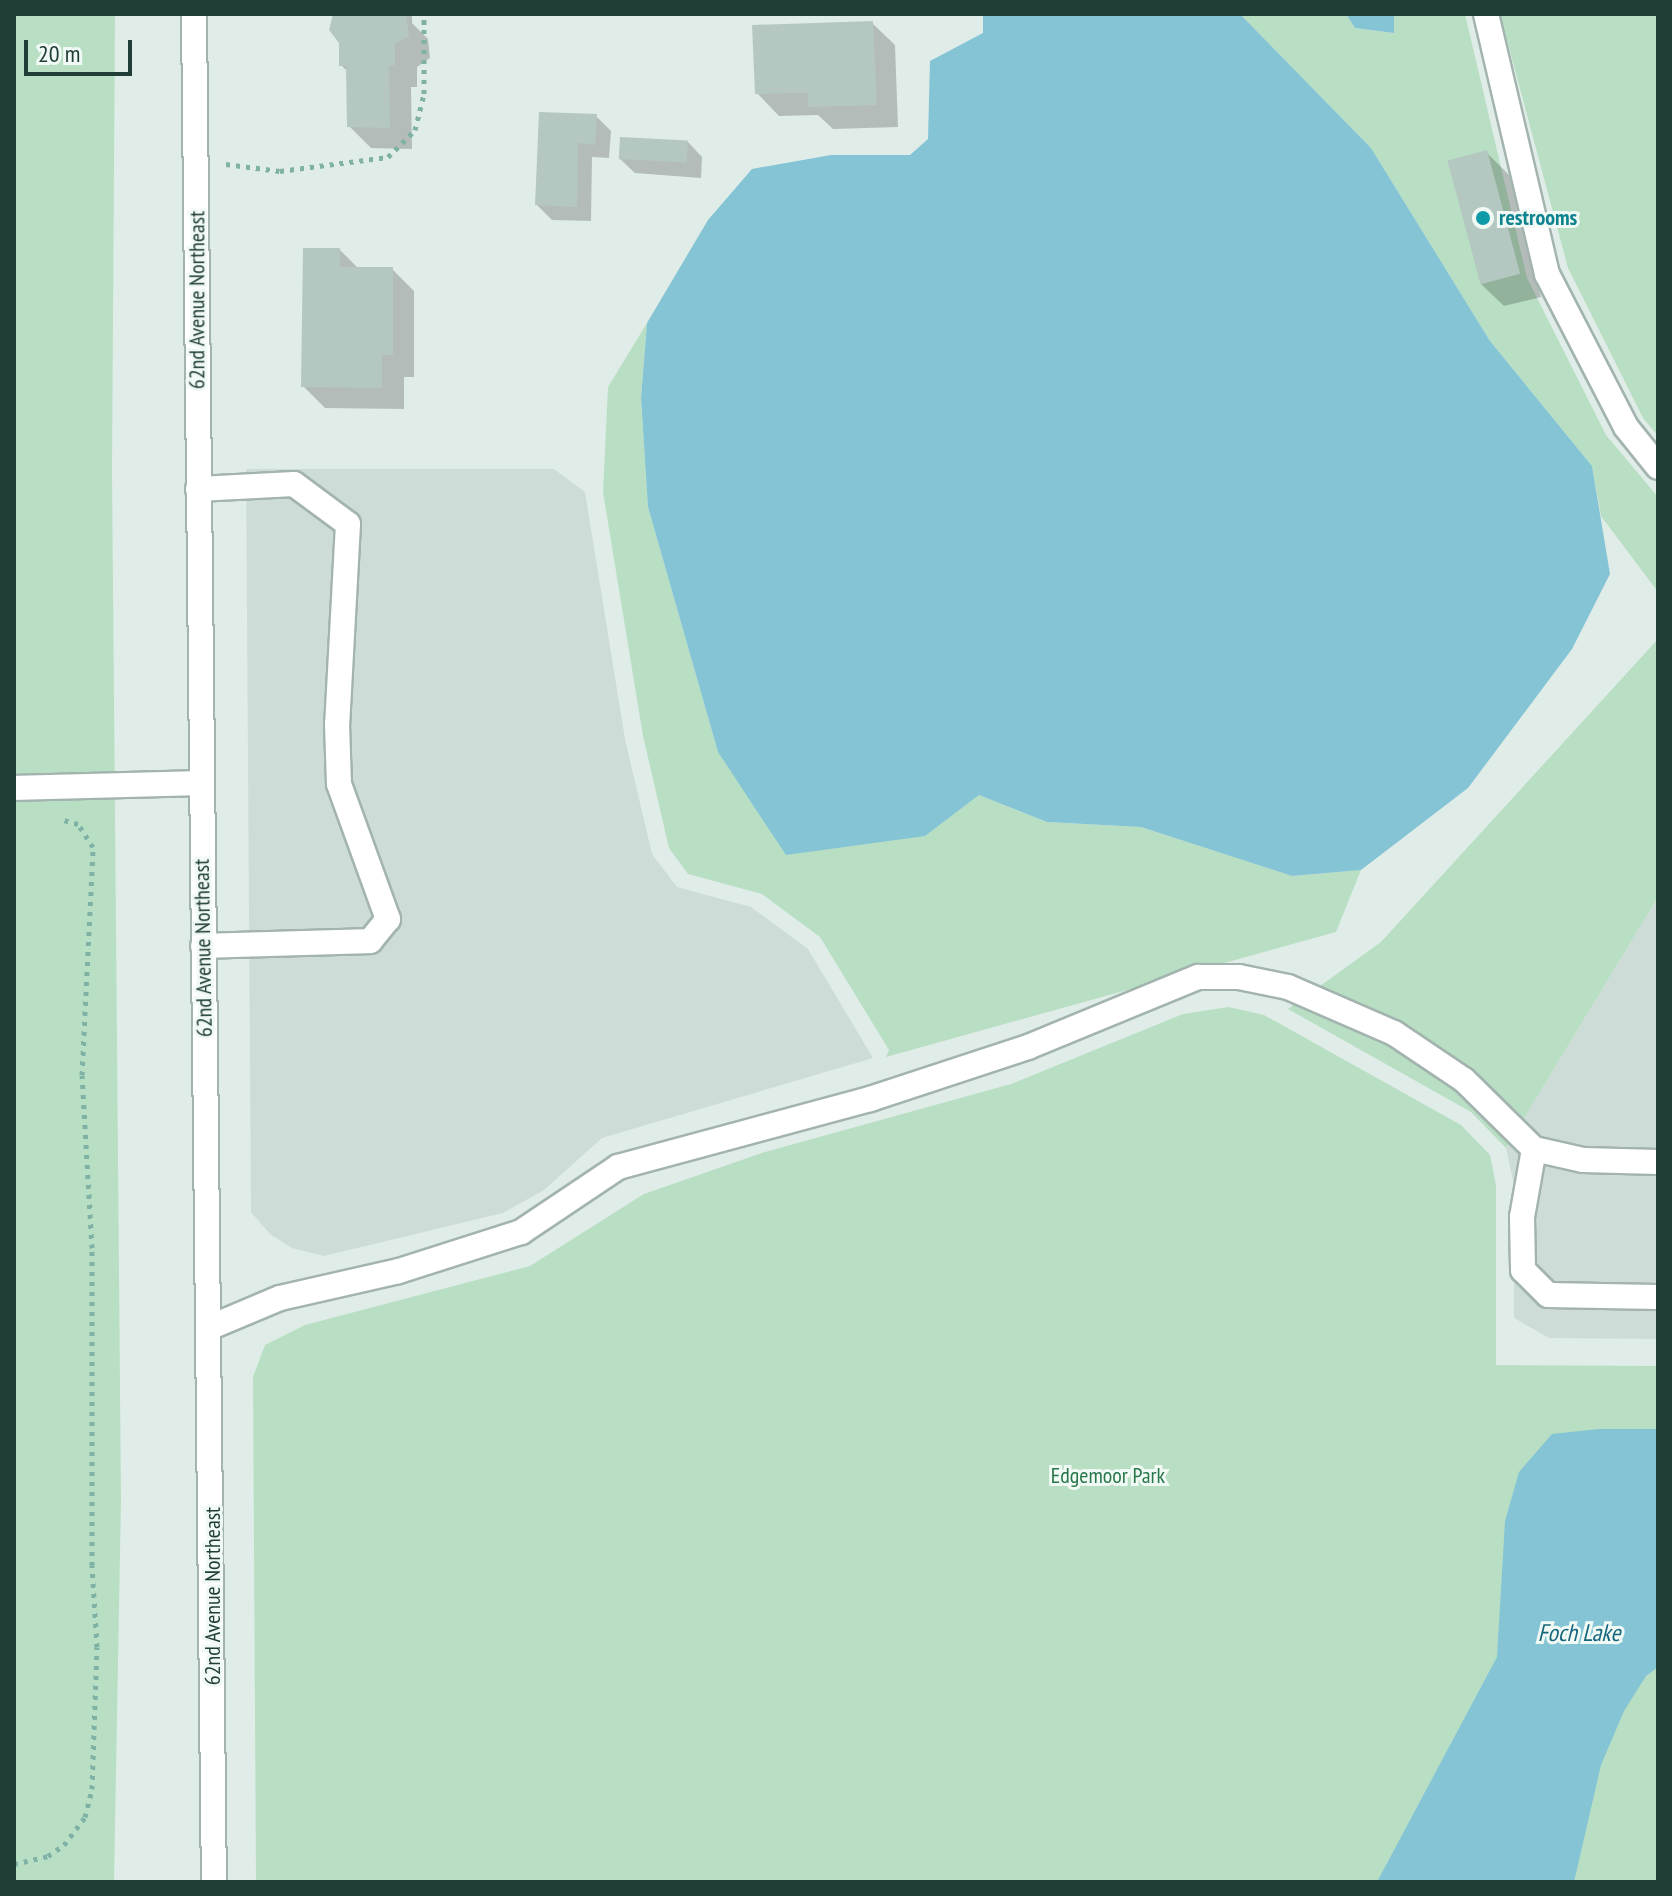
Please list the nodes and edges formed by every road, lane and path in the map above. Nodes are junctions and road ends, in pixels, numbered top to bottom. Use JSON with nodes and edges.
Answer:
{"nodes":[{"id":1,"x":194,"y":14,"type":"edge"},
{"id":2,"x":424,"y":14,"type":"edge"},
{"id":3,"x":1486,"y":14,"type":"edge"},
{"id":4,"x":195,"y":161,"type":"junction"},
{"id":5,"x":1658,"y":467,"type":"edge"},
{"id":6,"x":198,"y":489,"type":"junction"},
{"id":7,"x":200,"y":783,"type":"junction"},
{"id":8,"x":14,"y":788,"type":"edge"},
{"id":9,"x":47,"y":819,"type":"dead end"},
{"id":10,"x":203,"y":946,"type":"junction"},
{"id":11,"x":1534,"y":1149,"type":"junction"},
{"id":12,"x":1658,"y":1162,"type":"edge"},
{"id":13,"x":1658,"y":1297,"type":"edge"},
{"id":14,"x":211,"y":1327,"type":"junction"},
{"id":15,"x":14,"y":1864,"type":"edge"},
{"id":16,"x":214,"y":1882,"type":"edge"}],
"edges":[{"from":1,"to":4,"type":"street","name":"62nd Avenue Northeast"},
{"from":2,"to":4,"type":"path"},
{"from":3,"to":5,"type":"street"},
{"from":4,"to":6,"type":"street","name":"62nd Avenue Northeast"},
{"from":6,"to":7,"type":"street","name":"62nd Avenue Northeast"},
{"from":6,"to":10,"type":"street"},
{"from":7,"to":8,"type":"street"},
{"from":7,"to":10,"type":"street","name":"62nd Avenue Northeast"},
{"from":9,"to":15,"type":"path"},
{"from":10,"to":14,"type":"street","name":"62nd Avenue Northeast"},
{"from":11,"to":12,"type":"street"},
{"from":11,"to":13,"type":"street"},
{"from":11,"to":14,"type":"street"},
{"from":14,"to":16,"type":"street","name":"62nd Avenue Northeast"}]}
